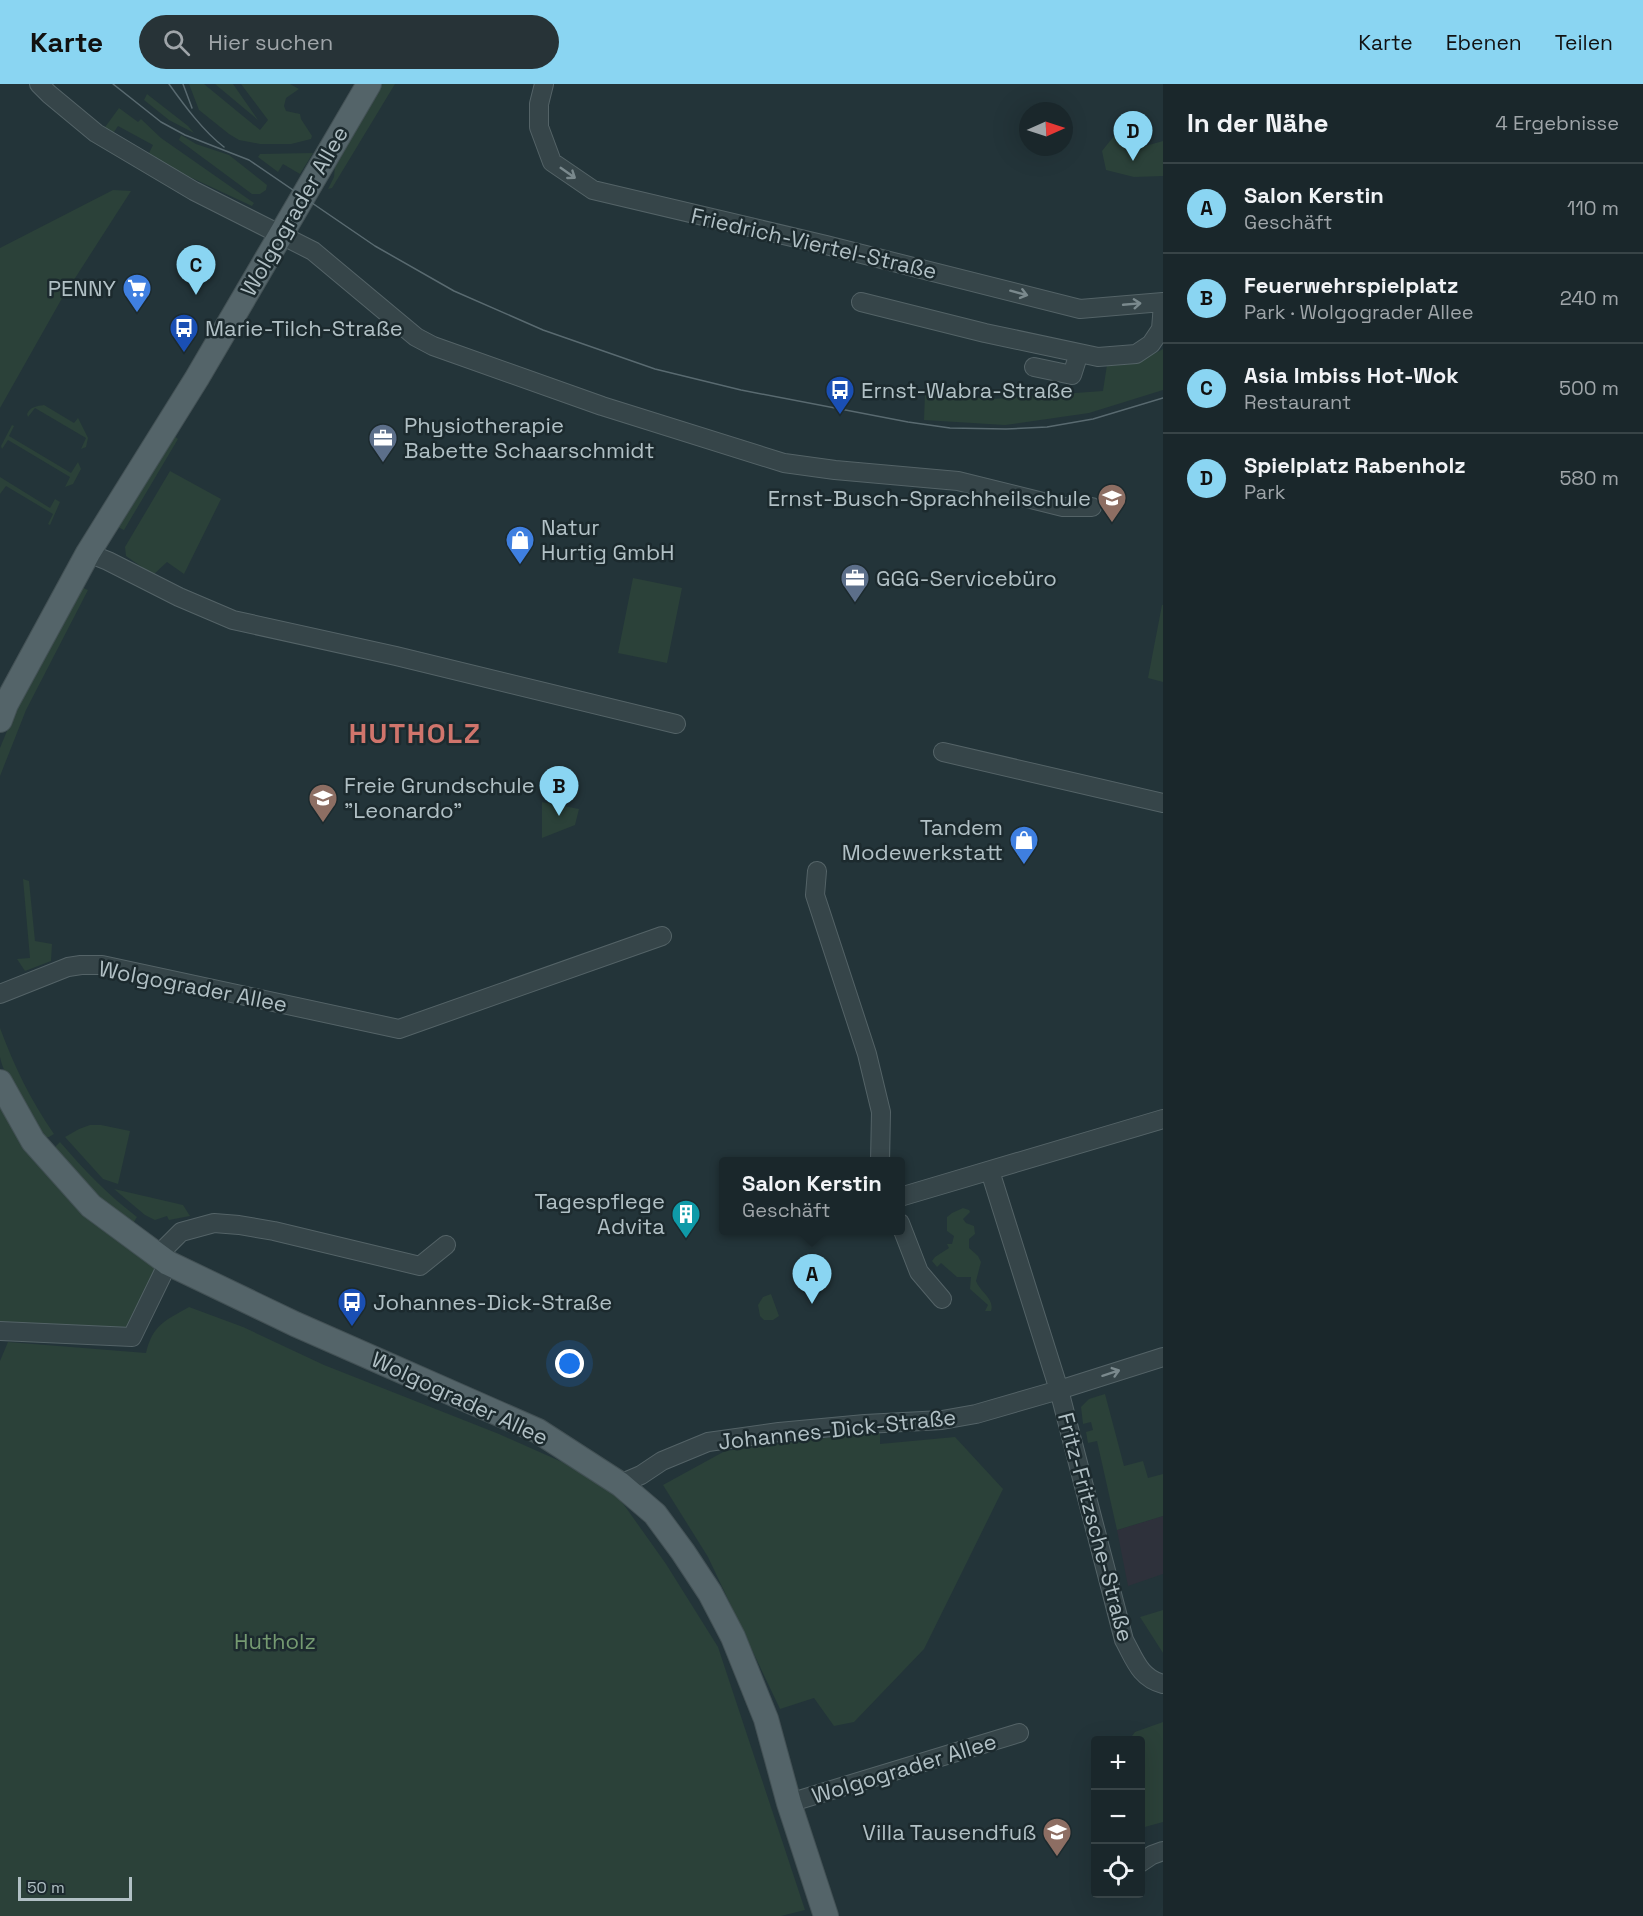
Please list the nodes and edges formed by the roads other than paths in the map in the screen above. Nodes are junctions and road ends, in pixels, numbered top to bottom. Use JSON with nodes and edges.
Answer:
{"nodes":[{"id":1,"x":39,"y":84,"type":"edge"},
{"id":2,"x":369,"y":84,"type":"edge"},
{"id":3,"x":544,"y":84,"type":"edge"},
{"id":4,"x":281,"y":235,"type":"junction"},
{"id":5,"x":861,"y":302,"type":"dead end"},
{"id":6,"x":1163,"y":303,"type":"edge"},
{"id":7,"x":1078,"y":353,"type":"junction"},
{"id":8,"x":1034,"y":367,"type":"dead end"},
{"id":9,"x":1092,"y":507,"type":"dead end"},
{"id":10,"x":88,"y":553,"type":"junction"},
{"id":11,"x":0,"y":720,"type":"edge"},
{"id":12,"x":676,"y":724,"type":"dead end"},
{"id":13,"x":943,"y":752,"type":"dead end"},
{"id":14,"x":1163,"y":803,"type":"edge"},
{"id":15,"x":817,"y":871,"type":"dead end"},
{"id":16,"x":662,"y":936,"type":"dead end"},
{"id":17,"x":0,"y":994,"type":"edge"},
{"id":18,"x":0,"y":1082,"type":"edge"},
{"id":19,"x":1163,"y":1119,"type":"edge"},
{"id":20,"x":880,"y":1157,"type":"edge"},
{"id":21,"x":990,"y":1171,"type":"junction"},
{"id":22,"x":905,"y":1196,"type":"edge"},
{"id":23,"x":905,"y":1235,"type":"edge"},
{"id":24,"x":446,"y":1245,"type":"dead end"},
{"id":25,"x":163,"y":1259,"type":"junction"},
{"id":26,"x":942,"y":1299,"type":"dead end"},
{"id":27,"x":0,"y":1331,"type":"edge"},
{"id":28,"x":1163,"y":1357,"type":"edge"},
{"id":29,"x":1059,"y":1390,"type":"junction"},
{"id":30,"x":620,"y":1484,"type":"junction"},
{"id":31,"x":1163,"y":1684,"type":"edge"},
{"id":32,"x":1019,"y":1733,"type":"dead end"},
{"id":33,"x":789,"y":1803,"type":"junction"},
{"id":34,"x":1163,"y":1851,"type":"edge"},
{"id":35,"x":1145,"y":1860,"type":"edge"},
{"id":36,"x":826,"y":1916,"type":"edge"}],
"edges":[{"from":1,"to":4,"type":"street"},
{"from":2,"to":4,"type":"main road","name":"Wolgograder Allee"},
{"from":3,"to":6,"type":"street","name":"Friedrich-Viertel-Straße","one_way":true},
{"from":4,"to":9,"type":"street"},
{"from":4,"to":10,"type":"main road","name":"Wolgograder Allee"},
{"from":5,"to":7,"type":"street","name":"Friedrich-Viertel-Straße"},
{"from":6,"to":7,"type":"street","name":"Friedrich-Viertel-Straße"},
{"from":7,"to":8,"type":"street"},
{"from":10,"to":11,"type":"main road","name":"Wolgograder Allee"},
{"from":10,"to":12,"type":"street"},
{"from":13,"to":14,"type":"street"},
{"from":15,"to":20,"type":"street"},
{"from":16,"to":17,"type":"street","name":"Wolgograder Allee"},
{"from":18,"to":25,"type":"main road","name":"Wolgograder Allee"},
{"from":19,"to":21,"type":"street"},
{"from":21,"to":22,"type":"street"},
{"from":21,"to":29,"type":"street"},
{"from":23,"to":26,"type":"street"},
{"from":24,"to":25,"type":"street"},
{"from":25,"to":27,"type":"street"},
{"from":25,"to":30,"type":"main road","name":"Wolgograder Allee"},
{"from":29,"to":28,"type":"street","name":"Johannes-Dick-Straße","one_way":true},
{"from":29,"to":30,"type":"street","name":"Johannes-Dick-Straße"},
{"from":29,"to":31,"type":"street","name":"Fritz-Fritzsche-Straße"},
{"from":30,"to":33,"type":"main road","name":"Wolgograder Allee"},
{"from":32,"to":33,"type":"street","name":"Wolgograder Allee"},
{"from":33,"to":36,"type":"main road","name":"Wolgograder Allee"},
{"from":34,"to":35,"type":"street"}]}
